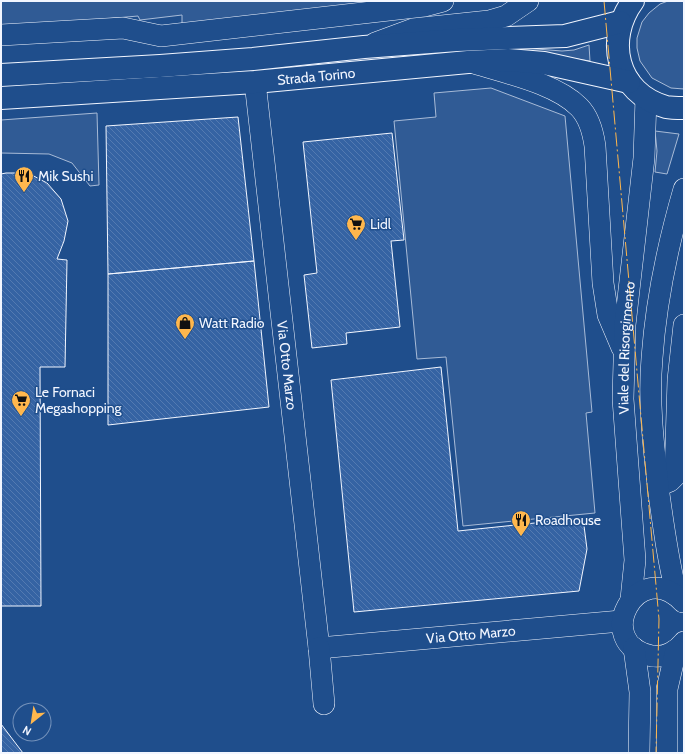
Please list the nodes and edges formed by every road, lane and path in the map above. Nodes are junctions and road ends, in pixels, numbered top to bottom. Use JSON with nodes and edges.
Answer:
{"nodes":[{"id":1,"x":443,"y":1,"type":"edge"},
{"id":2,"x":528,"y":1,"type":"edge"},
{"id":3,"x":633,"y":1,"type":"edge"},
{"id":4,"x":620,"y":22,"type":"junction"},
{"id":5,"x":1,"y":35,"type":"edge"},
{"id":6,"x":364,"y":47,"type":"junction"},
{"id":7,"x":468,"y":62,"type":"junction"},
{"id":8,"x":1,"y":75,"type":"edge"},
{"id":9,"x":256,"y":82,"type":"junction"},
{"id":10,"x":629,"y":82,"type":"junction"},
{"id":11,"x":1,"y":98,"type":"edge"},
{"id":12,"x":646,"y":98,"type":"junction"},
{"id":13,"x":684,"y":108,"type":"edge"},
{"id":14,"x":684,"y":189,"type":"edge"},
{"id":15,"x":676,"y":256,"type":"edge"},
{"id":16,"x":684,"y":325,"type":"edge"},
{"id":17,"x":624,"y":354,"type":"junction"},
{"id":18,"x":658,"y":486,"type":"junction"},
{"id":19,"x":631,"y":599,"type":"junction"},
{"id":20,"x":680,"y":599,"type":"edge"},
{"id":21,"x":622,"y":621,"type":"junction"},
{"id":22,"x":680,"y":646,"type":"edge"},
{"id":23,"x":319,"y":648,"type":"junction"},
{"id":24,"x":634,"y":648,"type":"junction"},
{"id":25,"x":324,"y":704,"type":"dead end"},
{"id":26,"x":638,"y":753,"type":"edge"},
{"id":27,"x":667,"y":753,"type":"edge"}],
"edges":[{"from":1,"to":5,"type":"street"},
{"from":2,"to":6,"type":"street"},
{"from":3,"to":4,"type":"main road"},
{"from":4,"to":6,"type":"main road","name":"Strada Torino"},
{"from":4,"to":10,"type":"main road"},
{"from":6,"to":8,"type":"main road","name":"Strada Torino"},
{"from":7,"to":9,"type":"main road","name":"Strada Torino"},
{"from":7,"to":10,"type":"main road","name":"Strada Torino"},
{"from":7,"to":17,"type":"street"},
{"from":9,"to":11,"type":"main road","name":"Strada Torino"},
{"from":9,"to":23,"type":"street","name":"Via Otto Marzo"},
{"from":10,"to":12,"type":"main road"},
{"from":12,"to":13,"type":"main road"},
{"from":12,"to":17,"type":"street","name":"Viale del Risorgimento"},
{"from":14,"to":15,"type":"street","name":"Viale del Risorgimento"},
{"from":15,"to":18,"type":"street","name":"Viale del Risorgimento"},
{"from":16,"to":18,"type":"street"},
{"from":17,"to":19,"type":"street","name":"Viale del Risorgimento"},
{"from":18,"to":20,"type":"street","name":"Viale del Risorgimento"},
{"from":19,"to":20,"type":"street"},
{"from":19,"to":21,"type":"street","name":"Viale del Risorgimento"},
{"from":21,"to":23,"type":"street","name":"Via Otto Marzo"},
{"from":21,"to":24,"type":"street"},
{"from":22,"to":24,"type":"street"},
{"from":22,"to":27,"type":"street"},
{"from":23,"to":25,"type":"street","name":"Via Otto Marzo"},
{"from":24,"to":26,"type":"street"}]}
